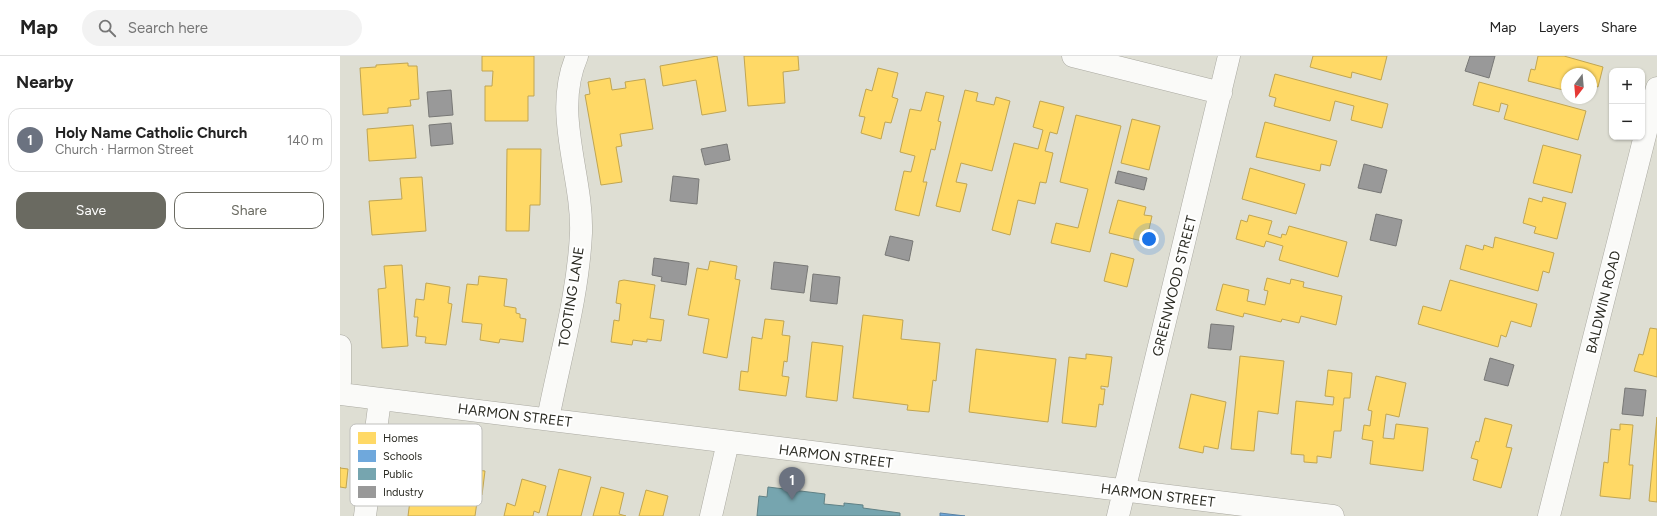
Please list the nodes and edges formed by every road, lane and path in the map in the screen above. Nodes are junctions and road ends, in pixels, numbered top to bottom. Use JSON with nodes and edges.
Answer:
{"nodes":[{"id":1,"x":578,"y":56,"type":"edge"},
{"id":2,"x":1073,"y":56,"type":"edge"},
{"id":3,"x":1230,"y":56,"type":"edge"},
{"id":4,"x":1657,"y":88,"type":"edge"},
{"id":5,"x":1221,"y":92,"type":"junction"},
{"id":6,"x":340,"y":346,"type":"edge"},
{"id":7,"x":340,"y":382,"type":"edge"},
{"id":8,"x":340,"y":394,"type":"edge"},
{"id":9,"x":380,"y":398,"type":"junction"},
{"id":10,"x":548,"y":419,"type":"junction"},
{"id":11,"x":377,"y":424,"type":"edge"},
{"id":12,"x":728,"y":442,"type":"junction"},
{"id":13,"x":1124,"y":490,"type":"junction"},
{"id":14,"x":366,"y":506,"type":"edge"},
{"id":15,"x":365,"y":516,"type":"edge"},
{"id":16,"x":712,"y":516,"type":"edge"},
{"id":17,"x":1118,"y":516,"type":"edge"},
{"id":18,"x":1333,"y":516,"type":"edge"},
{"id":19,"x":1549,"y":516,"type":"edge"}],
"edges":[{"from":1,"to":10,"type":"street","name":"TOOTING LANE"},
{"from":2,"to":5,"type":"street"},
{"from":3,"to":5,"type":"street","name":"GREENWOOD STREET"},
{"from":4,"to":19,"type":"street","name":"BALDWIN ROAD"},
{"from":5,"to":13,"type":"street","name":"GREENWOOD STREET"},
{"from":6,"to":7,"type":"street"},
{"from":8,"to":9,"type":"street","name":"HARMON STREET"},
{"from":9,"to":10,"type":"street","name":"HARMON STREET"},
{"from":9,"to":11,"type":"street"},
{"from":10,"to":12,"type":"street","name":"HARMON STREET"},
{"from":12,"to":13,"type":"street","name":"HARMON STREET"},
{"from":12,"to":16,"type":"street"},
{"from":13,"to":17,"type":"street","name":"GREENWOOD STREET"},
{"from":13,"to":18,"type":"street","name":"HARMON STREET"},
{"from":14,"to":15,"type":"street"}]}
